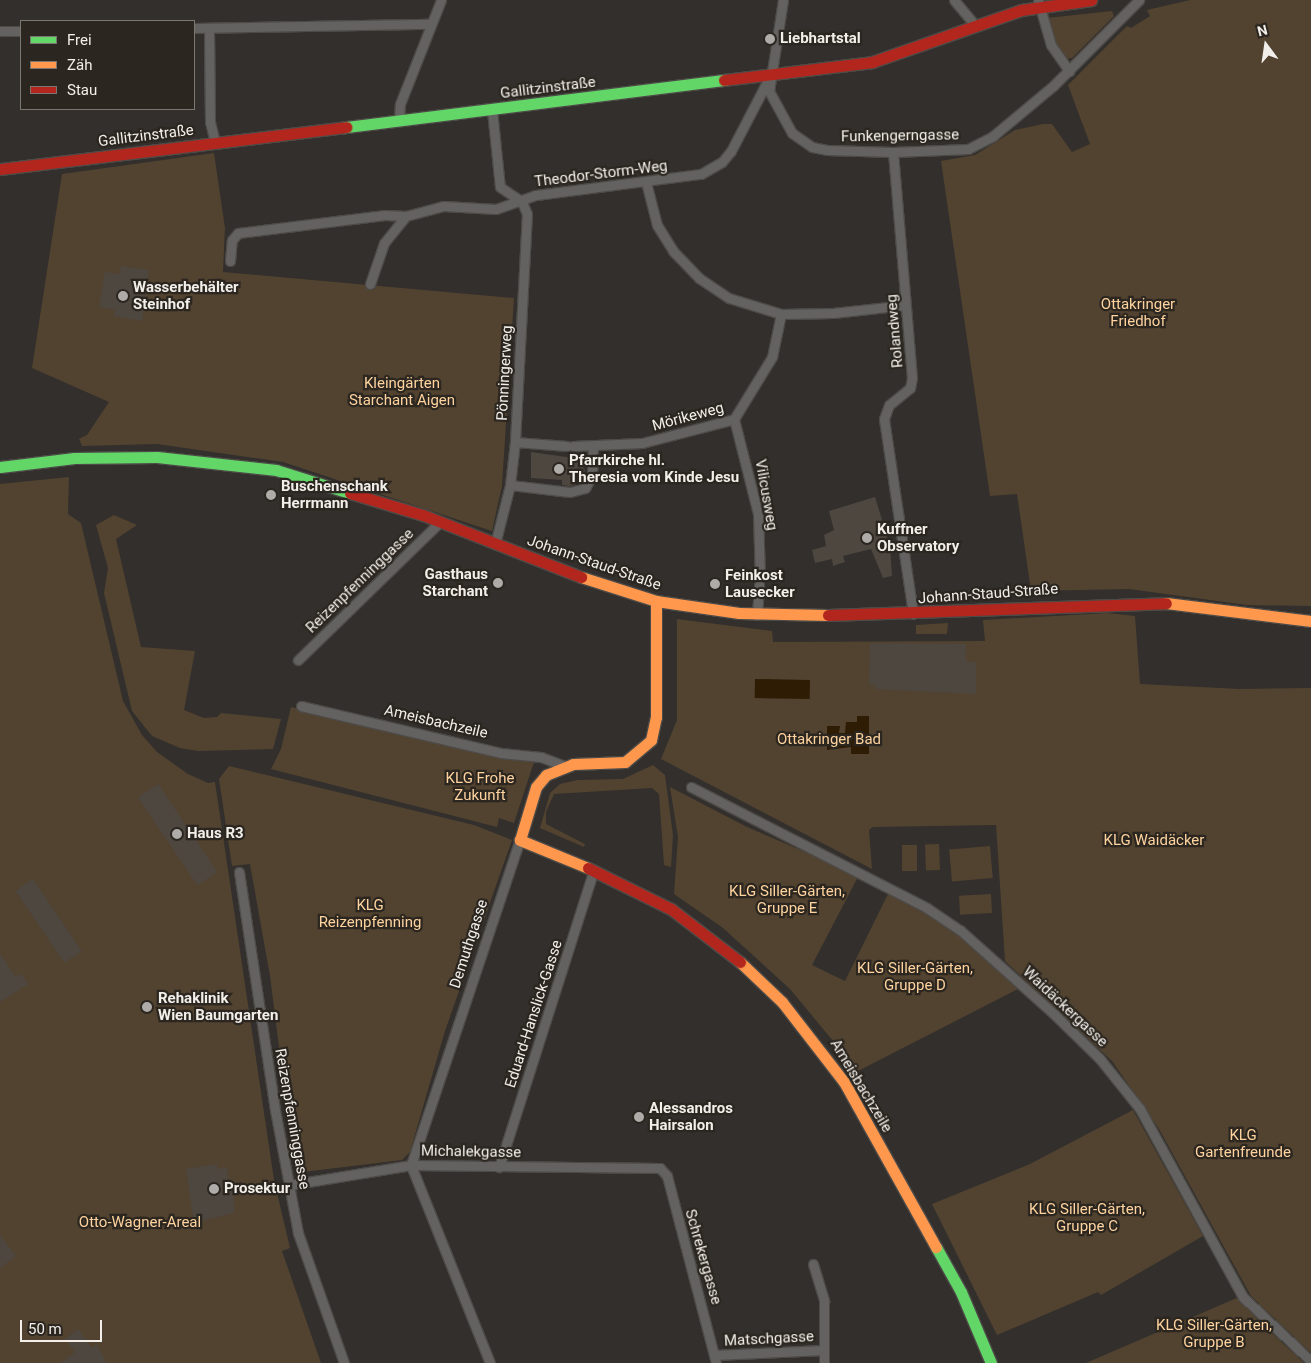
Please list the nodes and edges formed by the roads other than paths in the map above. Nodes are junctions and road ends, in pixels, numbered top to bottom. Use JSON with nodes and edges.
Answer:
{"nodes":[{"id":1,"x":441,"y":0,"type":"edge"},
{"id":2,"x":783,"y":0,"type":"edge"},
{"id":3,"x":954,"y":0,"type":"edge"},
{"id":4,"x":1091,"y":0,"type":"edge"},
{"id":5,"x":1139,"y":0,"type":"edge"},
{"id":6,"x":1039,"y":3,"type":"edge"},
{"id":7,"x":431,"y":24,"type":"junction"},
{"id":8,"x":976,"y":26,"type":"junction"},
{"id":9,"x":195,"y":28,"type":"edge"},
{"id":10,"x":209,"y":28,"type":"junction"},
{"id":11,"x":0,"y":31,"type":"edge"},
{"id":12,"x":20,"y":31,"type":"edge"},
{"id":13,"x":1069,"y":71,"type":"junction"},
{"id":14,"x":770,"y":76,"type":"junction"},
{"id":15,"x":492,"y":110,"type":"junction"},
{"id":16,"x":399,"y":121,"type":"junction"},
{"id":17,"x":215,"y":142,"type":"junction"},
{"id":18,"x":893,"y":152,"type":"junction"},
{"id":19,"x":0,"y":169,"type":"edge"},
{"id":20,"x":646,"y":182,"type":"junction"},
{"id":21,"x":522,"y":202,"type":"junction"},
{"id":22,"x":406,"y":216,"type":"junction"},
{"id":23,"x":230,"y":261,"type":"dead end"},
{"id":24,"x":370,"y":284,"type":"dead end"},
{"id":25,"x":905,"y":305,"type":"junction"},
{"id":26,"x":781,"y":314,"type":"junction"},
{"id":27,"x":734,"y":419,"type":"junction"},
{"id":28,"x":515,"y":442,"type":"junction"},
{"id":29,"x":593,"y":447,"type":"junction"},
{"id":30,"x":0,"y":467,"type":"edge"},
{"id":31,"x":510,"y":484,"type":"junction"},
{"id":32,"x":440,"y":522,"type":"junction"},
{"id":33,"x":495,"y":544,"type":"junction"},
{"id":34,"x":656,"y":601,"type":"junction"},
{"id":35,"x":913,"y":614,"type":"junction"},
{"id":36,"x":757,"y":615,"type":"junction"},
{"id":37,"x":1311,"y":621,"type":"edge"},
{"id":38,"x":298,"y":660,"type":"dead end"},
{"id":39,"x":301,"y":706,"type":"dead end"},
{"id":40,"x":565,"y":766,"type":"junction"},
{"id":41,"x":691,"y":787,"type":"dead end"},
{"id":42,"x":520,"y":840,"type":"junction"},
{"id":43,"x":594,"y":870,"type":"junction"},
{"id":44,"x":239,"y":872,"type":"dead end"},
{"id":45,"x":411,"y":1165,"type":"junction"},
{"id":46,"x":499,"y":1167,"type":"junction"},
{"id":47,"x":654,"y":1167,"type":"joint"},
{"id":48,"x":289,"y":1185,"type":"junction"},
{"id":49,"x":813,"y":1264,"type":"dead end"},
{"id":50,"x":824,"y":1350,"type":"junction"},
{"id":51,"x":716,"y":1359,"type":"edge"},
{"id":52,"x":1311,"y":1361,"type":"edge"},
{"id":53,"x":344,"y":1363,"type":"edge"},
{"id":54,"x":490,"y":1363,"type":"edge"},
{"id":55,"x":824,"y":1363,"type":"edge"},
{"id":56,"x":991,"y":1363,"type":"edge"}],
"edges":[{"from":1,"to":7,"type":"street"},
{"from":2,"to":14,"type":"street"},
{"from":3,"to":8,"type":"street"},
{"from":4,"to":6,"type":"street","name":"Gallitzinstraße"},
{"from":5,"to":13,"type":"street","name":"Funkengerngasse"},
{"from":6,"to":8,"type":"street","name":"Gallitzinstraße"},
{"from":6,"to":13,"type":"street"},
{"from":7,"to":10,"type":"street"},
{"from":7,"to":16,"type":"street"},
{"from":8,"to":14,"type":"street","name":"Gallitzinstraße"},
{"from":9,"to":10,"type":"street"},
{"from":10,"to":17,"type":"street"},
{"from":11,"to":12,"type":"street"},
{"from":13,"to":18,"type":"street","name":"Funkengerngasse"},
{"from":14,"to":15,"type":"street","name":"Gallitzinstraße"},
{"from":14,"to":18,"type":"street","name":"Funkengerngasse"},
{"from":14,"to":20,"type":"street","name":"Theodor-Storm-Weg"},
{"from":15,"to":16,"type":"street","name":"Gallitzinstraße"},
{"from":15,"to":21,"type":"street"},
{"from":16,"to":17,"type":"street","name":"Gallitzinstraße"},
{"from":17,"to":19,"type":"street","name":"Gallitzinstraße"},
{"from":18,"to":25,"type":"street","name":"Rolandweg"},
{"from":20,"to":21,"type":"street","name":"Theodor-Storm-Weg"},
{"from":20,"to":26,"type":"street"},
{"from":21,"to":22,"type":"street","name":"Theodor-Storm-Weg"},
{"from":21,"to":28,"type":"street","name":"Pönningerweg"},
{"from":22,"to":23,"type":"street","name":"Theodor-Storm-Weg"},
{"from":22,"to":24,"type":"street"},
{"from":25,"to":26,"type":"street"},
{"from":25,"to":35,"type":"street","name":"Rolandweg"},
{"from":26,"to":27,"type":"street","name":"Mörikeweg"},
{"from":27,"to":29,"type":"street","name":"Mörikeweg"},
{"from":27,"to":36,"type":"street","name":"Vilicusweg"},
{"from":28,"to":29,"type":"street","name":"Mörikeweg"},
{"from":28,"to":31,"type":"street","name":"Pönningerweg"},
{"from":29,"to":31,"type":"street"},
{"from":30,"to":32,"type":"street","name":"Johann-Staud-Straße"},
{"from":31,"to":33,"type":"street","name":"Pönningerweg"},
{"from":32,"to":33,"type":"street","name":"Johann-Staud-Straße"},
{"from":32,"to":38,"type":"street","name":"Reizenpfenninggasse"},
{"from":33,"to":34,"type":"street","name":"Johann-Staud-Straße"},
{"from":34,"to":36,"type":"street","name":"Johann-Staud-Straße"},
{"from":34,"to":40,"type":"street","name":"Demuthgasse"},
{"from":35,"to":36,"type":"street","name":"Johann-Staud-Straße"},
{"from":35,"to":37,"type":"street","name":"Johann-Staud-Straße"},
{"from":39,"to":40,"type":"street","name":"Ameisbachzeile"},
{"from":40,"to":42,"type":"street","name":"Demuthgasse"},
{"from":41,"to":52,"type":"street","name":"Waidäckergasse"},
{"from":42,"to":43,"type":"street","name":"Ameisbachzeile"},
{"from":42,"to":45,"type":"street","name":"Demuthgasse"},
{"from":43,"to":46,"type":"street","name":"Eduard-Hanslick-Gasse"},
{"from":43,"to":56,"type":"street","name":"Ameisbachzeile"},
{"from":44,"to":48,"type":"street","name":"Reizenpfenninggasse"},
{"from":45,"to":46,"type":"street","name":"Michalekgasse"},
{"from":45,"to":48,"type":"street","name":"Michalekgasse"},
{"from":45,"to":54,"type":"street"},
{"from":46,"to":47,"type":"street","name":"Michalekgasse"},
{"from":47,"to":51,"type":"street","name":"Schrekergasse"},
{"from":48,"to":53,"type":"street","name":"Reizenpfenninggasse"},
{"from":49,"to":50,"type":"street"},
{"from":50,"to":51,"type":"street","name":"Matschgasse"},
{"from":50,"to":55,"type":"street"}]}
